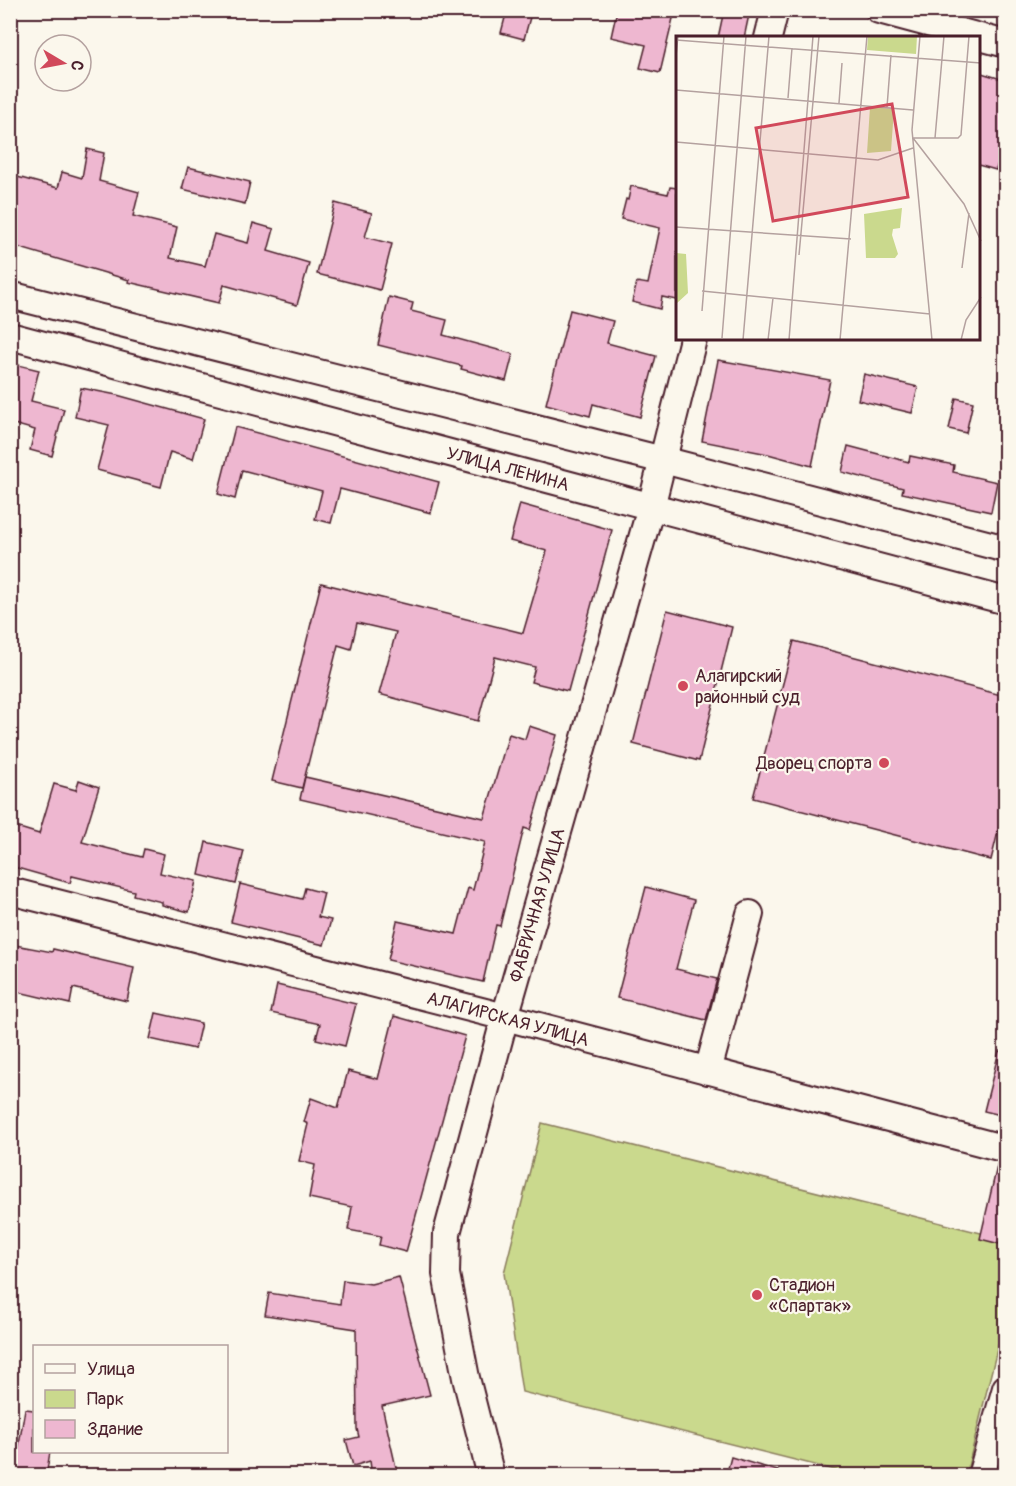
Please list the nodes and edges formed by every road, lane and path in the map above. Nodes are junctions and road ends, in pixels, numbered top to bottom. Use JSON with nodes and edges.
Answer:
{"nodes":[{"id":1,"x":775,"y":10,"type":"edge"},
{"id":2,"x":879,"y":10,"type":"edge"},
{"id":3,"x":768,"y":36,"type":"edge"},
{"id":4,"x":975,"y":36,"type":"edge"},
{"id":5,"x":980,"y":37,"type":"edge"},
{"id":6,"x":1005,"y":44,"type":"edge"},
{"id":7,"x":10,"y":295,"type":"edge"},
{"id":8,"x":10,"y":336,"type":"edge"},
{"id":9,"x":693,"y":340,"type":"edge"},
{"id":10,"x":663,"y":460,"type":"junction"},
{"id":11,"x":651,"y":507,"type":"junction"},
{"id":12,"x":1005,"y":549,"type":"edge"},
{"id":13,"x":1005,"y":601,"type":"edge"},
{"id":14,"x":10,"y":891,"type":"edge"},
{"id":15,"x":750,"y":914,"type":"dead end"},
{"id":16,"x":505,"y":1017,"type":"junction"},
{"id":17,"x":708,"y":1071,"type":"junction"},
{"id":18,"x":1005,"y":1149,"type":"edge"},
{"id":19,"x":1005,"y":1388,"type":"edge"},
{"id":20,"x":1000,"y":1426,"type":"edge"},
{"id":21,"x":491,"y":1476,"type":"edge"},
{"id":22,"x":981,"y":1476,"type":"edge"}],
"edges":[{"from":1,"to":3,"type":"street"},
{"from":2,"to":4,"type":"street"},
{"from":5,"to":6,"type":"street"},
{"from":7,"to":10,"type":"street"},
{"from":8,"to":11,"type":"street","name":"УЛИЦА ЛЕНИНА"},
{"from":9,"to":10,"type":"street","name":"ФАБРИЧНАЯ УЛИЦА"},
{"from":10,"to":11,"type":"street","name":"ФАБРИЧНАЯ УЛИЦА"},
{"from":10,"to":12,"type":"street"},
{"from":11,"to":13,"type":"street","name":"УЛИЦА ЛЕНИНА"},
{"from":11,"to":16,"type":"street","name":"ФАБРИЧНАЯ УЛИЦА"},
{"from":14,"to":16,"type":"street","name":"АЛАГИРСКАЯ УЛИЦА"},
{"from":15,"to":17,"type":"street"},
{"from":16,"to":17,"type":"street","name":"АЛАГИРСКАЯ УЛИЦА"},
{"from":16,"to":21,"type":"street","name":"ФАБРИЧНАЯ УЛИЦА"},
{"from":17,"to":18,"type":"street","name":"АЛАГИРСКАЯ УЛИЦА"},
{"from":19,"to":20,"type":"street"},
{"from":20,"to":22,"type":"street"}]}
